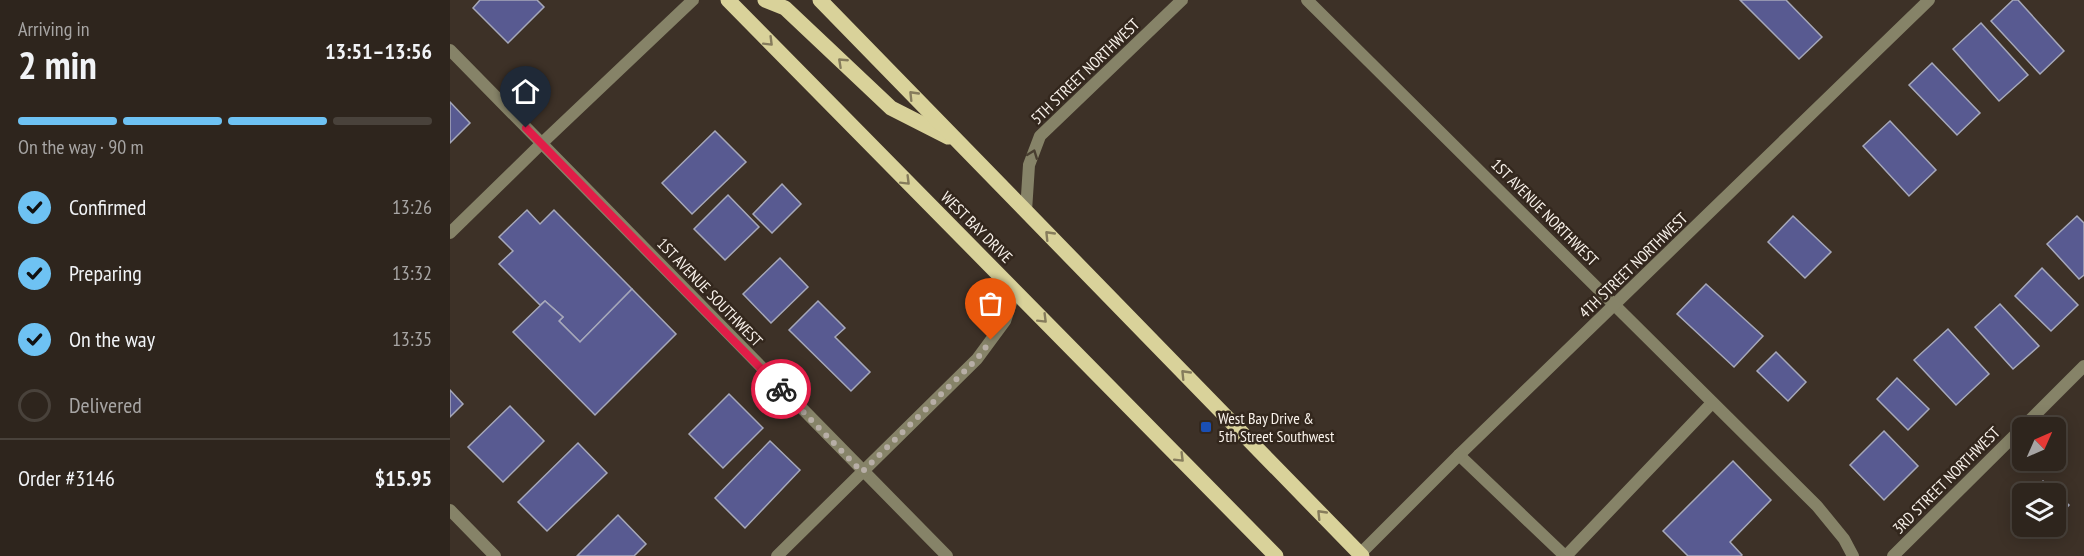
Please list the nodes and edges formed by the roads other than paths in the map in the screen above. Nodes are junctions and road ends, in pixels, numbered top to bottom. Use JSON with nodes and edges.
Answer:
{"nodes":[{"id":1,"x":693,"y":0,"type":"edge"},
{"id":2,"x":728,"y":0,"type":"edge"},
{"id":3,"x":765,"y":0,"type":"edge"},
{"id":4,"x":820,"y":0,"type":"edge"},
{"id":5,"x":1182,"y":0,"type":"edge"},
{"id":6,"x":1307,"y":0,"type":"edge"},
{"id":7,"x":1929,"y":0,"type":"edge"},
{"id":8,"x":450,"y":50,"type":"edge"},
{"id":9,"x":958,"y":142,"type":"junction"},
{"id":10,"x":541,"y":144,"type":"junction"},
{"id":11,"x":1026,"y":211,"type":"junction"},
{"id":12,"x":450,"y":233,"type":"edge"},
{"id":13,"x":1015,"y":291,"type":"junction"},
{"id":14,"x":1615,"y":304,"type":"junction"},
{"id":15,"x":2084,"y":366,"type":"edge"},
{"id":16,"x":1712,"y":403,"type":"junction"},
{"id":17,"x":2033,"y":417,"type":"edge"},
{"id":18,"x":2012,"y":438,"type":"edge"},
{"id":19,"x":1459,"y":455,"type":"junction"},
{"id":20,"x":862,"y":472,"type":"junction"},
{"id":21,"x":450,"y":510,"type":"edge"},
{"id":22,"x":1360,"y":555,"type":"edge"},
{"id":23,"x":495,"y":556,"type":"edge"},
{"id":24,"x":777,"y":556,"type":"edge"},
{"id":25,"x":947,"y":556,"type":"edge"},
{"id":26,"x":1276,"y":556,"type":"edge"},
{"id":27,"x":1565,"y":556,"type":"edge"},
{"id":28,"x":1853,"y":556,"type":"edge"},
{"id":29,"x":1893,"y":556,"type":"edge"}],
"edges":[{"from":1,"to":10,"type":"street"},
{"from":2,"to":13,"type":"main road","name":"WEST BAY DRIVE","one_way":true},
{"from":9,"to":3,"type":"main road","one_way":true},
{"from":9,"to":4,"type":"main road","one_way":true},
{"from":11,"to":5,"type":"street","name":"5TH STREET NORTHWEST","one_way":true},
{"from":6,"to":14,"type":"street","name":"1ST AVENUE NORTHWEST"},
{"from":7,"to":14,"type":"street","name":"4TH STREET NORTHWEST"},
{"from":8,"to":10,"type":"street","name":"1ST AVENUE SOUTHWEST"},
{"from":9,"to":11,"type":"main road"},
{"from":10,"to":12,"type":"street"},
{"from":10,"to":20,"type":"street","name":"1ST AVENUE SOUTHWEST"},
{"from":22,"to":11,"type":"main road","one_way":true},
{"from":13,"to":20,"type":"street"},
{"from":13,"to":26,"type":"main road","name":"WEST BAY DRIVE","one_way":true},
{"from":14,"to":16,"type":"street","name":"1ST AVENUE NORTHWEST"},
{"from":14,"to":19,"type":"street","name":"4TH STREET NORTHWEST"},
{"from":15,"to":17,"type":"street","name":"3RD STREET NORTHWEST"},
{"from":16,"to":27,"type":"street"},
{"from":16,"to":28,"type":"street","name":"1ST AVENUE NORTHWEST"},
{"from":18,"to":29,"type":"street","name":"3RD STREET NORTHWEST"},
{"from":19,"to":22,"type":"street","name":"4TH STREET NORTHWEST"},
{"from":19,"to":27,"type":"street"},
{"from":20,"to":24,"type":"street"},
{"from":20,"to":25,"type":"street","name":"1ST AVENUE SOUTHWEST"},
{"from":21,"to":23,"type":"street"}]}
